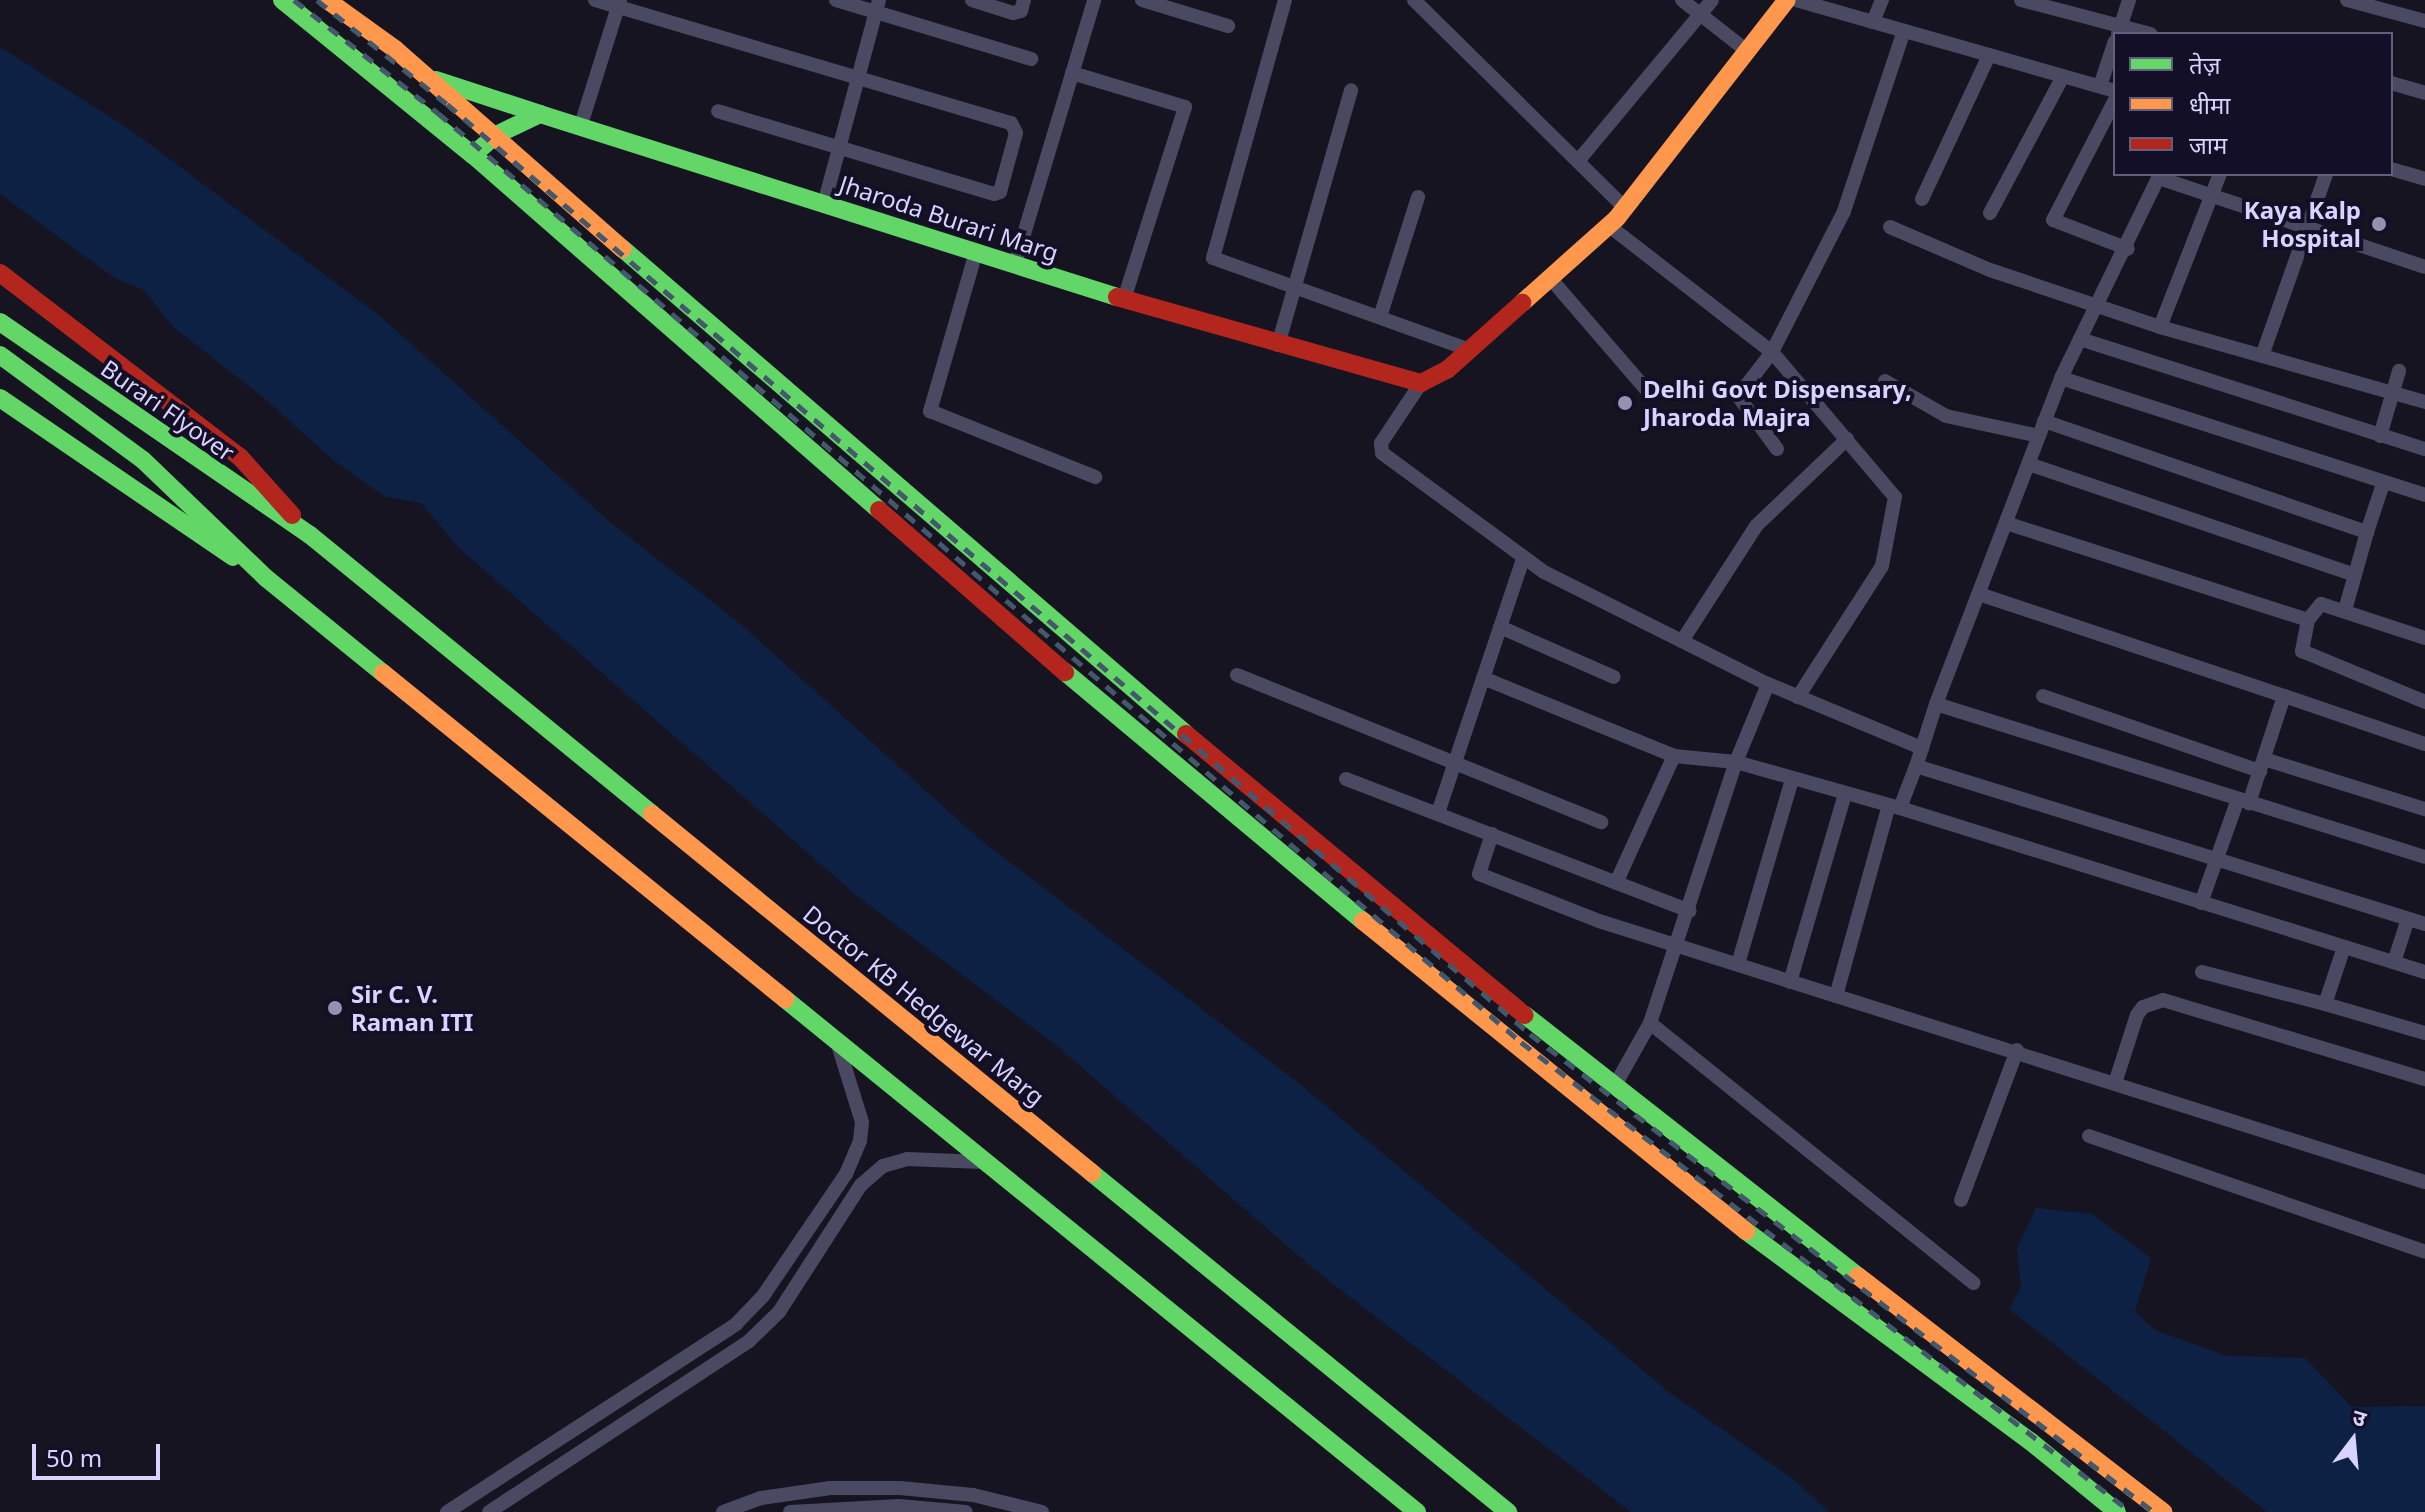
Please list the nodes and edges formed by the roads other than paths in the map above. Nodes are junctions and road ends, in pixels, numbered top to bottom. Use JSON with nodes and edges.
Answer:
{"nodes":[{"id":1,"x":282,"y":0,"type":"edge"},
{"id":2,"x":327,"y":0,"type":"edge"},
{"id":3,"x":595,"y":0,"type":"edge"},
{"id":4,"x":836,"y":0,"type":"edge"},
{"id":5,"x":972,"y":0,"type":"edge"},
{"id":6,"x":1024,"y":0,"type":"edge"},
{"id":7,"x":1094,"y":0,"type":"edge"},
{"id":8,"x":1142,"y":0,"type":"edge"},
{"id":9,"x":1285,"y":0,"type":"edge"},
{"id":10,"x":1414,"y":0,"type":"edge"},
{"id":11,"x":1682,"y":0,"type":"edge"},
{"id":12,"x":1712,"y":0,"type":"edge"},
{"id":13,"x":1787,"y":0,"type":"edge"},
{"id":14,"x":1796,"y":0,"type":"edge"},
{"id":15,"x":1882,"y":0,"type":"edge"},
{"id":16,"x":2021,"y":0,"type":"edge"},
{"id":17,"x":2129,"y":0,"type":"edge"},
{"id":18,"x":2347,"y":0,"type":"edge"},
{"id":19,"x":619,"y":3,"type":"edge"},
{"id":20,"x":878,"y":6,"type":"edge"},
{"id":21,"x":1701,"y":15,"type":"junction"},
{"id":22,"x":2425,"y":21,"type":"edge"},
{"id":23,"x":1873,"y":22,"type":"junction"},
{"id":24,"x":1228,"y":26,"type":"dead end"},
{"id":25,"x":1904,"y":31,"type":"junction"},
{"id":26,"x":2118,"y":32,"type":"edge"},
{"id":27,"x":2113,"y":33,"type":"edge"},
{"id":28,"x":2113,"y":46,"type":"edge"},
{"id":29,"x":1747,"y":51,"type":"junction"},
{"id":30,"x":1989,"y":55,"type":"junction"},
{"id":31,"x":1031,"y":59,"type":"dead end"},
{"id":32,"x":1072,"y":73,"type":"junction"},
{"id":33,"x":2063,"y":76,"type":"junction"},
{"id":34,"x":429,"y":78,"type":"junction"},
{"id":35,"x":857,"y":78,"type":"junction"},
{"id":36,"x":2393,"y":84,"type":"edge"},
{"id":37,"x":2100,"y":86,"type":"junction"},
{"id":38,"x":1351,"y":90,"type":"dead end"},
{"id":39,"x":2113,"y":90,"type":"edge"},
{"id":40,"x":2425,"y":93,"type":"edge"},
{"id":41,"x":2113,"y":104,"type":"edge"},
{"id":42,"x":718,"y":111,"type":"dead end"},
{"id":43,"x":540,"y":114,"type":"junction"},
{"id":44,"x":580,"y":128,"type":"junction"},
{"id":45,"x":496,"y":135,"type":"junction"},
{"id":46,"x":839,"y":147,"type":"junction"},
{"id":47,"x":473,"y":155,"type":"junction"},
{"id":48,"x":1578,"y":161,"type":"junction"},
{"id":49,"x":2393,"y":170,"type":"edge"},
{"id":50,"x":2160,"y":176,"type":"edge"},
{"id":51,"x":2219,"y":176,"type":"edge"},
{"id":52,"x":2325,"y":176,"type":"edge"},
{"id":53,"x":2425,"y":179,"type":"edge"},
{"id":54,"x":1418,"y":197,"type":"dead end"},
{"id":55,"x":2211,"y":197,"type":"junction"},
{"id":56,"x":1922,"y":199,"type":"dead end"},
{"id":57,"x":824,"y":204,"type":"junction"},
{"id":58,"x":1625,"y":208,"type":"junction"},
{"id":59,"x":1990,"y":213,"type":"dead end"},
{"id":60,"x":1608,"y":225,"type":"junction"},
{"id":61,"x":1890,"y":227,"type":"dead end"},
{"id":62,"x":2307,"y":231,"type":"junction"},
{"id":63,"x":2128,"y":249,"type":"junction"},
{"id":64,"x":976,"y":252,"type":"junction"},
{"id":65,"x":1015,"y":264,"type":"junction"},
{"id":66,"x":2425,"y":267,"type":"edge"},
{"id":67,"x":0,"y":273,"type":"edge"},
{"id":68,"x":1550,"y":278,"type":"junction"},
{"id":69,"x":1296,"y":287,"type":"junction"},
{"id":70,"x":1124,"y":299,"type":"junction"},
{"id":71,"x":2097,"y":306,"type":"junction"},
{"id":72,"x":1380,"y":317,"type":"junction"},
{"id":73,"x":0,"y":322,"type":"edge"},
{"id":74,"x":2160,"y":327,"type":"junction"},
{"id":75,"x":2080,"y":339,"type":"junction"},
{"id":76,"x":1278,"y":345,"type":"junction"},
{"id":77,"x":1470,"y":350,"type":"junction"},
{"id":78,"x":1772,"y":352,"type":"junction"},
{"id":79,"x":0,"y":355,"type":"edge"},
{"id":80,"x":2262,"y":356,"type":"junction"},
{"id":81,"x":2399,"y":371,"type":"dead end"},
{"id":82,"x":2061,"y":378,"type":"junction"},
{"id":83,"x":1885,"y":381,"type":"dead end"},
{"id":84,"x":1421,"y":383,"type":"junction"},
{"id":85,"x":2393,"y":393,"type":"junction"},
{"id":86,"x":1650,"y":394,"type":"dead end"},
{"id":87,"x":0,"y":398,"type":"edge"},
{"id":88,"x":2425,"y":402,"type":"edge"},
{"id":89,"x":2044,"y":421,"type":"junction"},
{"id":90,"x":2039,"y":436,"type":"junction"},
{"id":91,"x":2380,"y":436,"type":"junction"},
{"id":92,"x":1847,"y":439,"type":"junction"},
{"id":93,"x":1777,"y":449,"type":"dead end"},
{"id":94,"x":2425,"y":449,"type":"edge"},
{"id":95,"x":2029,"y":464,"type":"junction"},
{"id":96,"x":1095,"y":477,"type":"dead end"},
{"id":97,"x":2383,"y":484,"type":"junction"},
{"id":98,"x":2425,"y":495,"type":"edge"},
{"id":99,"x":2006,"y":523,"type":"junction"},
{"id":100,"x":2367,"y":532,"type":"junction"},
{"id":101,"x":310,"y":535,"type":"junction"},
{"id":102,"x":1523,"y":559,"type":"junction"},
{"id":103,"x":2355,"y":575,"type":"junction"},
{"id":104,"x":266,"y":578,"type":"junction"},
{"id":105,"x":1979,"y":594,"type":"junction"},
{"id":106,"x":2345,"y":610,"type":"junction"},
{"id":107,"x":2308,"y":620,"type":"junction"},
{"id":108,"x":1500,"y":627,"type":"junction"},
{"id":109,"x":2425,"y":638,"type":"edge"},
{"id":110,"x":1682,"y":641,"type":"junction"},
{"id":111,"x":1237,"y":675,"type":"dead end"},
{"id":112,"x":1614,"y":677,"type":"dead end"},
{"id":113,"x":1483,"y":678,"type":"junction"},
{"id":114,"x":1768,"y":684,"type":"junction"},
{"id":115,"x":2043,"y":696,"type":"dead end"},
{"id":116,"x":2284,"y":696,"type":"junction"},
{"id":117,"x":1798,"y":697,"type":"junction"},
{"id":118,"x":2425,"y":702,"type":"edge"},
{"id":119,"x":1936,"y":704,"type":"junction"},
{"id":120,"x":2425,"y":744,"type":"edge"},
{"id":121,"x":1922,"y":748,"type":"junction"},
{"id":122,"x":1674,"y":756,"type":"junction"},
{"id":123,"x":1736,"y":762,"type":"junction"},
{"id":124,"x":1455,"y":764,"type":"junction"},
{"id":125,"x":2262,"y":765,"type":"junction"},
{"id":126,"x":1916,"y":766,"type":"junction"},
{"id":127,"x":1346,"y":779,"type":"dead end"},
{"id":128,"x":1792,"y":779,"type":"junction"},
{"id":129,"x":1845,"y":794,"type":"junction"},
{"id":130,"x":2244,"y":801,"type":"junction"},
{"id":131,"x":1894,"y":807,"type":"junction"},
{"id":132,"x":2425,"y":809,"type":"edge"},
{"id":133,"x":1438,"y":813,"type":"junction"},
{"id":134,"x":1601,"y":822,"type":"dead end"},
{"id":135,"x":1492,"y":834,"type":"junction"},
{"id":136,"x":2425,"y":857,"type":"edge"},
{"id":137,"x":2216,"y":860,"type":"junction"},
{"id":138,"x":1616,"y":883,"type":"junction"},
{"id":139,"x":2201,"y":903,"type":"junction"},
{"id":140,"x":1689,"y":911,"type":"junction"},
{"id":141,"x":2408,"y":919,"type":"junction"},
{"id":142,"x":2425,"y":924,"type":"edge"},
{"id":143,"x":2344,"y":947,"type":"junction"},
{"id":144,"x":1677,"y":949,"type":"junction"},
{"id":145,"x":2394,"y":962,"type":"junction"},
{"id":146,"x":1738,"y":964,"type":"junction"},
{"id":147,"x":2202,"y":972,"type":"dead end"},
{"id":148,"x":2425,"y":972,"type":"edge"},
{"id":149,"x":1790,"y":982,"type":"junction"},
{"id":150,"x":1836,"y":996,"type":"junction"},
{"id":151,"x":2325,"y":1004,"type":"junction"},
{"id":152,"x":1650,"y":1023,"type":"junction"},
{"id":153,"x":2425,"y":1033,"type":"edge"},
{"id":154,"x":837,"y":1042,"type":"junction"},
{"id":155,"x":2017,"y":1050,"type":"junction"},
{"id":156,"x":2425,"y":1079,"type":"edge"},
{"id":157,"x":2116,"y":1080,"type":"junction"},
{"id":158,"x":1614,"y":1087,"type":"junction"},
{"id":159,"x":2089,"y":1136,"type":"dead end"},
{"id":160,"x":852,"y":1159,"type":"junction"},
{"id":161,"x":983,"y":1162,"type":"junction"},
{"id":162,"x":873,"y":1174,"type":"junction"},
{"id":163,"x":2425,"y":1182,"type":"edge"},
{"id":164,"x":1961,"y":1200,"type":"dead end"},
{"id":165,"x":2425,"y":1252,"type":"edge"},
{"id":166,"x":1973,"y":1283,"type":"dead end"},
{"id":167,"x":534,"y":1454,"type":"junction"},
{"id":168,"x":547,"y":1474,"type":"junction"},
{"id":169,"x":447,"y":1512,"type":"edge"},
{"id":170,"x":489,"y":1512,"type":"edge"},
{"id":171,"x":723,"y":1512,"type":"edge"},
{"id":172,"x":790,"y":1512,"type":"edge"},
{"id":173,"x":966,"y":1512,"type":"edge"},
{"id":174,"x":1042,"y":1512,"type":"edge"},
{"id":175,"x":1417,"y":1512,"type":"edge"},
{"id":176,"x":1508,"y":1512,"type":"edge"},
{"id":177,"x":2117,"y":1512,"type":"edge"},
{"id":178,"x":2163,"y":1512,"type":"edge"}],
"edges":[{"from":1,"to":47,"type":"main road"},
{"from":2,"to":34,"type":"main road"},
{"from":3,"to":19,"type":"street"},
{"from":4,"to":20,"type":"street"},
{"from":5,"to":6,"type":"street"},
{"from":7,"to":32,"type":"street"},
{"from":8,"to":24,"type":"street"},
{"from":9,"to":69,"type":"street"},
{"from":10,"to":48,"type":"street"},
{"from":11,"to":21,"type":"street"},
{"from":12,"to":21,"type":"street"},
{"from":13,"to":29,"type":"main road"},
{"from":14,"to":23,"type":"street"},
{"from":15,"to":23,"type":"street"},
{"from":16,"to":27,"type":"street"},
{"from":17,"to":26,"type":"street"},
{"from":18,"to":22,"type":"street"},
{"from":19,"to":35,"type":"street"},
{"from":19,"to":44,"type":"street"},
{"from":20,"to":31,"type":"street"},
{"from":20,"to":35,"type":"street"},
{"from":21,"to":29,"type":"street"},
{"from":21,"to":48,"type":"street"},
{"from":23,"to":25,"type":"street"},
{"from":25,"to":30,"type":"street"},
{"from":25,"to":78,"type":"street"},
{"from":28,"to":37,"type":"street"},
{"from":29,"to":58,"type":"main road"},
{"from":30,"to":33,"type":"street"},
{"from":30,"to":56,"type":"street"},
{"from":32,"to":65,"type":"street"},
{"from":32,"to":70,"type":"street"},
{"from":33,"to":37,"type":"street"},
{"from":33,"to":59,"type":"street"},
{"from":34,"to":43,"type":"main road","name":"Jharoda Burari Marg"},
{"from":34,"to":45,"type":"main road"},
{"from":35,"to":46,"type":"street"},
{"from":35,"to":46,"type":"street"},
{"from":36,"to":40,"type":"street"},
{"from":37,"to":39,"type":"street"},
{"from":38,"to":69,"type":"street"},
{"from":41,"to":63,"type":"street"},
{"from":42,"to":46,"type":"street"},
{"from":43,"to":44,"type":"main road","name":"Jharoda Burari Marg"},
{"from":43,"to":45,"type":"main road"},
{"from":44,"to":57,"type":"main road","name":"Jharoda Burari Marg"},
{"from":45,"to":47,"type":"main road"},
{"from":45,"to":158,"type":"main road"},
{"from":46,"to":57,"type":"street"},
{"from":47,"to":177,"type":"main road"},
{"from":48,"to":58,"type":"street"},
{"from":49,"to":53,"type":"street"},
{"from":50,"to":55,"type":"street"},
{"from":50,"to":63,"type":"street"},
{"from":51,"to":55,"type":"street"},
{"from":52,"to":62,"type":"street"},
{"from":54,"to":72,"type":"street"},
{"from":55,"to":62,"type":"street"},
{"from":55,"to":74,"type":"street"},
{"from":57,"to":64,"type":"main road","name":"Jharoda Burari Marg"},
{"from":58,"to":60,"type":"main road"},
{"from":60,"to":68,"type":"main road"},
{"from":60,"to":78,"type":"street"},
{"from":61,"to":71,"type":"street"},
{"from":62,"to":66,"type":"street"},
{"from":62,"to":80,"type":"street"},
{"from":63,"to":71,"type":"street"},
{"from":64,"to":65,"type":"main road","name":"Jharoda Burari Marg"},
{"from":64,"to":96,"type":"street"},
{"from":65,"to":70,"type":"main road","name":"Jharoda Burari Marg"},
{"from":67,"to":101,"type":"main road"},
{"from":68,"to":77,"type":"main road"},
{"from":68,"to":86,"type":"street"},
{"from":69,"to":72,"type":"street"},
{"from":69,"to":76,"type":"street"},
{"from":70,"to":76,"type":"main road","name":"Jharoda Burari Marg"},
{"from":71,"to":74,"type":"street"},
{"from":71,"to":75,"type":"street"},
{"from":72,"to":77,"type":"street"},
{"from":73,"to":101,"type":"main road","name":"Burari Flyover"},
{"from":74,"to":80,"type":"street"},
{"from":75,"to":82,"type":"street"},
{"from":75,"to":91,"type":"street"},
{"from":76,"to":84,"type":"main road","name":"Jharoda Burari Marg"},
{"from":77,"to":84,"type":"main road"},
{"from":78,"to":92,"type":"street"},
{"from":78,"to":93,"type":"street"},
{"from":79,"to":104,"type":"main road"},
{"from":80,"to":85,"type":"street"},
{"from":81,"to":85,"type":"street"},
{"from":82,"to":89,"type":"street"},
{"from":82,"to":97,"type":"street"},
{"from":83,"to":90,"type":"street"},
{"from":84,"to":102,"type":"street"},
{"from":85,"to":88,"type":"street"},
{"from":85,"to":91,"type":"street"},
{"from":87,"to":104,"type":"main road"},
{"from":89,"to":90,"type":"street"},
{"from":89,"to":100,"type":"street"},
{"from":90,"to":95,"type":"street"},
{"from":91,"to":94,"type":"street"},
{"from":92,"to":110,"type":"street"},
{"from":92,"to":117,"type":"street"},
{"from":95,"to":99,"type":"street"},
{"from":95,"to":103,"type":"street"},
{"from":97,"to":98,"type":"street"},
{"from":97,"to":100,"type":"street"},
{"from":99,"to":105,"type":"street"},
{"from":99,"to":107,"type":"street"},
{"from":100,"to":103,"type":"street"},
{"from":101,"to":176,"type":"main road","name":"Doctor KB Hedgewar Marg"},
{"from":102,"to":108,"type":"street"},
{"from":102,"to":110,"type":"street"},
{"from":103,"to":106,"type":"street"},
{"from":104,"to":154,"type":"main road"},
{"from":105,"to":116,"type":"street"},
{"from":105,"to":119,"type":"street"},
{"from":106,"to":107,"type":"street"},
{"from":106,"to":109,"type":"street"},
{"from":107,"to":118,"type":"street"},
{"from":108,"to":112,"type":"street"},
{"from":108,"to":113,"type":"street"},
{"from":110,"to":114,"type":"street"},
{"from":111,"to":124,"type":"street"},
{"from":113,"to":122,"type":"street"},
{"from":113,"to":124,"type":"street"},
{"from":114,"to":117,"type":"street"},
{"from":114,"to":123,"type":"street"},
{"from":115,"to":125,"type":"street"},
{"from":116,"to":120,"type":"street"},
{"from":116,"to":125,"type":"street"},
{"from":117,"to":121,"type":"street"},
{"from":119,"to":121,"type":"street"},
{"from":119,"to":130,"type":"street"},
{"from":121,"to":126,"type":"street"},
{"from":122,"to":123,"type":"street"},
{"from":122,"to":138,"type":"street"},
{"from":123,"to":128,"type":"street"},
{"from":123,"to":140,"type":"street"},
{"from":124,"to":133,"type":"street"},
{"from":124,"to":134,"type":"street"},
{"from":125,"to":130,"type":"street"},
{"from":125,"to":132,"type":"street"},
{"from":126,"to":131,"type":"street"},
{"from":126,"to":137,"type":"street"},
{"from":127,"to":133,"type":"street"},
{"from":128,"to":129,"type":"street"},
{"from":128,"to":146,"type":"street"},
{"from":129,"to":131,"type":"street"},
{"from":129,"to":149,"type":"street"},
{"from":130,"to":136,"type":"street"},
{"from":130,"to":137,"type":"street"},
{"from":131,"to":139,"type":"street"},
{"from":131,"to":150,"type":"street"},
{"from":133,"to":135,"type":"street"},
{"from":135,"to":138,"type":"street"},
{"from":135,"to":144,"type":"street"},
{"from":137,"to":139,"type":"street"},
{"from":137,"to":141,"type":"street"},
{"from":138,"to":140,"type":"street"},
{"from":139,"to":143,"type":"street"},
{"from":140,"to":144,"type":"street"},
{"from":141,"to":142,"type":"street"},
{"from":141,"to":145,"type":"street"},
{"from":143,"to":145,"type":"street"},
{"from":143,"to":151,"type":"street"},
{"from":144,"to":146,"type":"street"},
{"from":144,"to":152,"type":"street"},
{"from":145,"to":148,"type":"street"},
{"from":146,"to":149,"type":"street"},
{"from":147,"to":151,"type":"street"},
{"from":149,"to":150,"type":"street"},
{"from":150,"to":155,"type":"street"},
{"from":151,"to":153,"type":"street"},
{"from":152,"to":158,"type":"street"},
{"from":152,"to":166,"type":"street"},
{"from":154,"to":160,"type":"street"},
{"from":154,"to":161,"type":"main road"},
{"from":155,"to":157,"type":"street"},
{"from":155,"to":164,"type":"street"},
{"from":156,"to":157,"type":"street"},
{"from":157,"to":163,"type":"street"},
{"from":158,"to":178,"type":"main road"},
{"from":159,"to":165,"type":"street"},
{"from":160,"to":162,"type":"street"},
{"from":160,"to":167,"type":"street"},
{"from":161,"to":162,"type":"street"},
{"from":161,"to":175,"type":"main road"},
{"from":162,"to":168,"type":"street"},
{"from":167,"to":168,"type":"street"},
{"from":167,"to":169,"type":"street"},
{"from":168,"to":170,"type":"street"},
{"from":171,"to":174,"type":"street"},
{"from":172,"to":173,"type":"street"}]}
